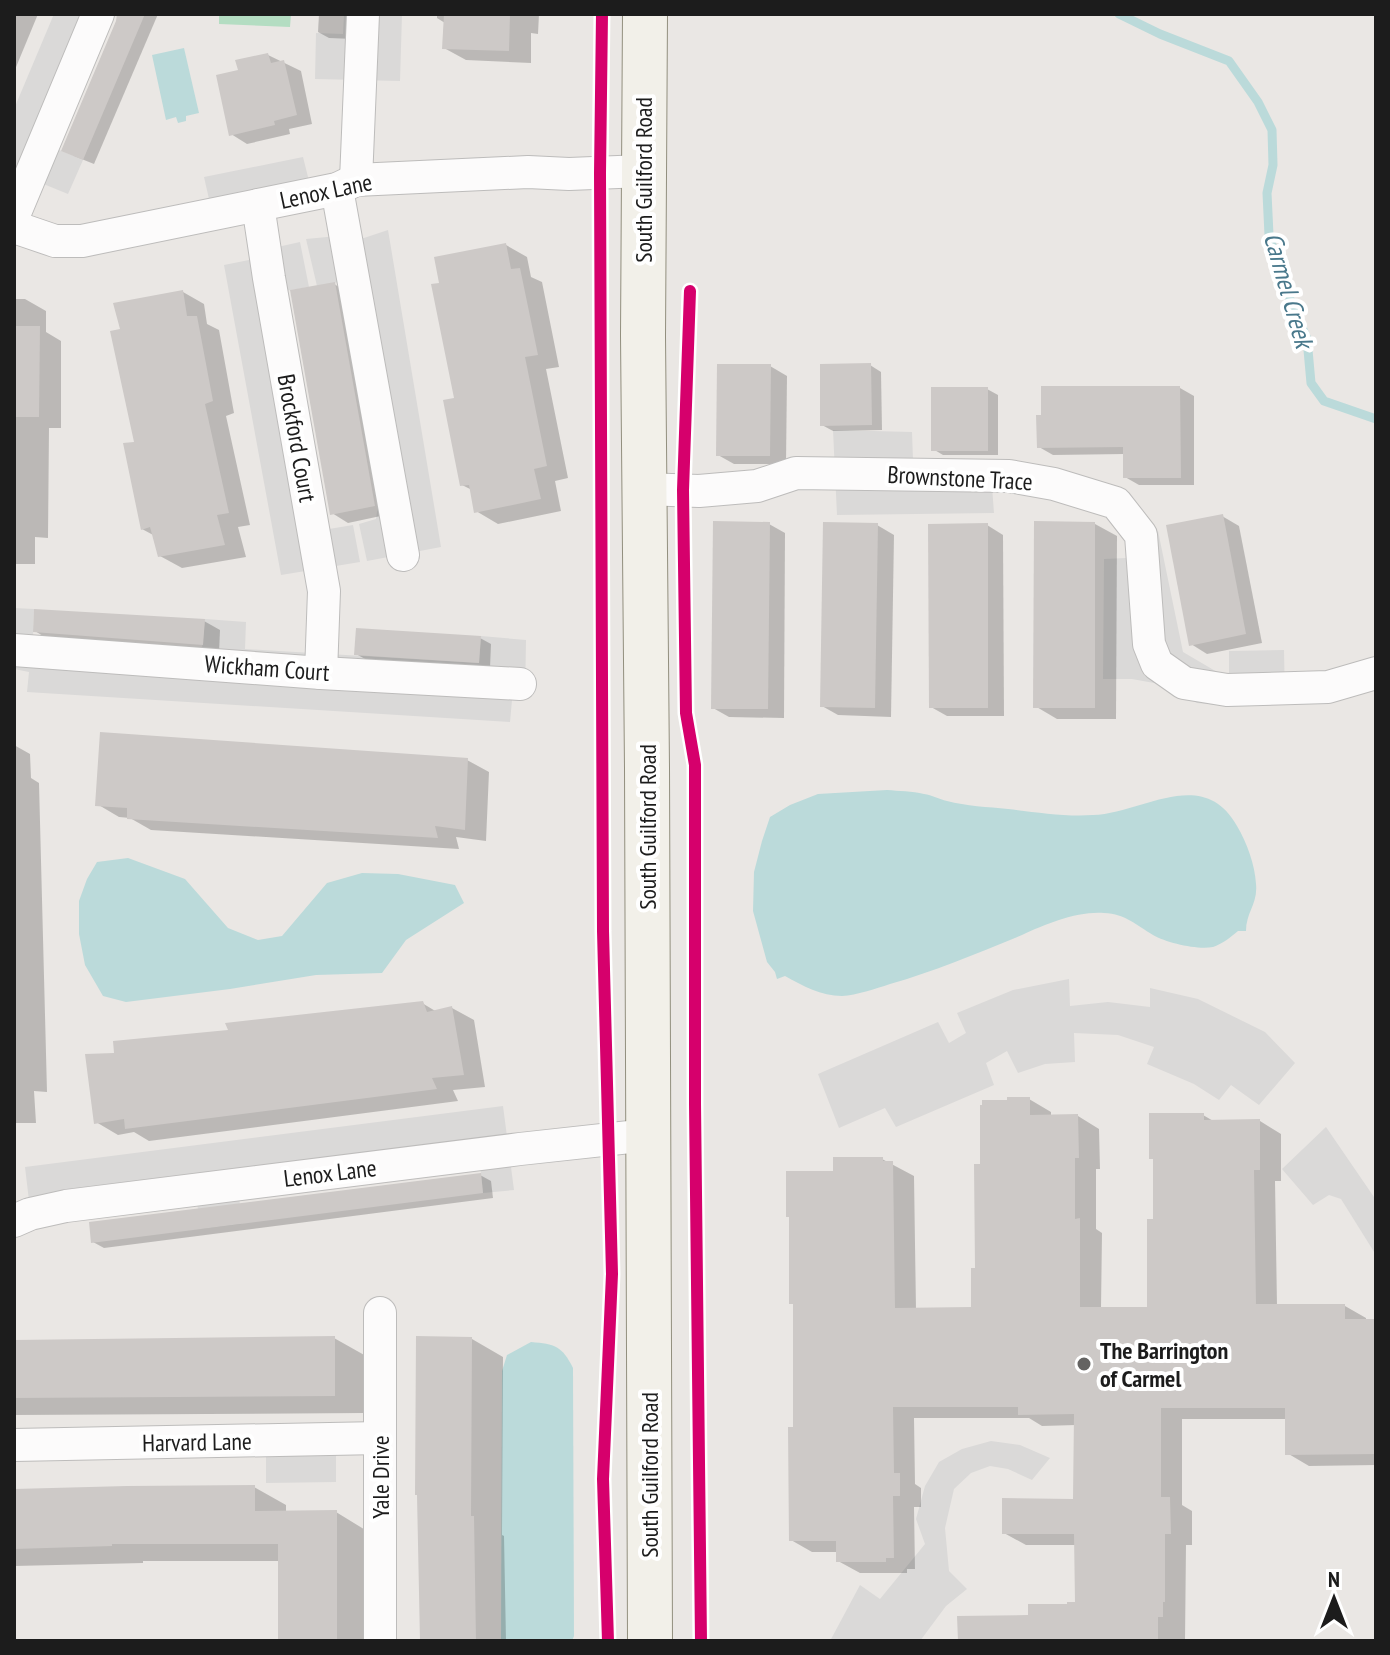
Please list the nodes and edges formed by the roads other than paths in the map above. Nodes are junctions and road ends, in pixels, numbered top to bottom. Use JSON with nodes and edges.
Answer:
{"nodes":[{"id":1,"x":98,"y":14,"type":"edge"},
{"id":2,"x":363,"y":14,"type":"edge"},
{"id":3,"x":645,"y":14,"type":"edge"},
{"id":4,"x":643,"y":171,"type":"junction"},
{"id":5,"x":346,"y":184,"type":"junction"},
{"id":6,"x":258,"y":205,"type":"junction"},
{"id":7,"x":14,"y":215,"type":"edge"},
{"id":8,"x":14,"y":227,"type":"edge"},
{"id":9,"x":644,"y":489,"type":"junction"},
{"id":10,"x":403,"y":555,"type":"dead end"},
{"id":11,"x":14,"y":650,"type":"edge"},
{"id":12,"x":321,"y":673,"type":"junction"},
{"id":13,"x":1376,"y":673,"type":"edge"},
{"id":14,"x":520,"y":684,"type":"dead end"},
{"id":15,"x":648,"y":1135,"type":"junction"},
{"id":16,"x":14,"y":1221,"type":"edge"},
{"id":17,"x":380,"y":1313,"type":"dead end"},
{"id":18,"x":380,"y":1438,"type":"junction"},
{"id":19,"x":14,"y":1445,"type":"edge"},
{"id":20,"x":380,"y":1641,"type":"edge"},
{"id":21,"x":650,"y":1641,"type":"edge"}],
"edges":[{"from":1,"to":7,"type":"street"},
{"from":2,"to":5,"type":"street"},
{"from":3,"to":4,"type":"main road","name":"South Guilford Road"},
{"from":4,"to":5,"type":"street","name":"Lenox Lane"},
{"from":4,"to":9,"type":"main road","name":"South Guilford Road"},
{"from":5,"to":6,"type":"street","name":"Lenox Lane"},
{"from":5,"to":10,"type":"street"},
{"from":6,"to":8,"type":"street","name":"Lenox Lane"},
{"from":6,"to":12,"type":"street","name":"Brockford Court"},
{"from":9,"to":13,"type":"street","name":"Brownstone Trace"},
{"from":9,"to":15,"type":"main road","name":"South Guilford Road"},
{"from":11,"to":12,"type":"street","name":"Wickham Court"},
{"from":12,"to":14,"type":"street","name":"Wickham Court"},
{"from":15,"to":16,"type":"street","name":"Lenox Lane"},
{"from":15,"to":21,"type":"main road","name":"South Guilford Road"},
{"from":17,"to":18,"type":"street","name":"Yale Drive"},
{"from":18,"to":19,"type":"street","name":"Harvard Lane"},
{"from":18,"to":20,"type":"street","name":"Yale Drive"}]}
